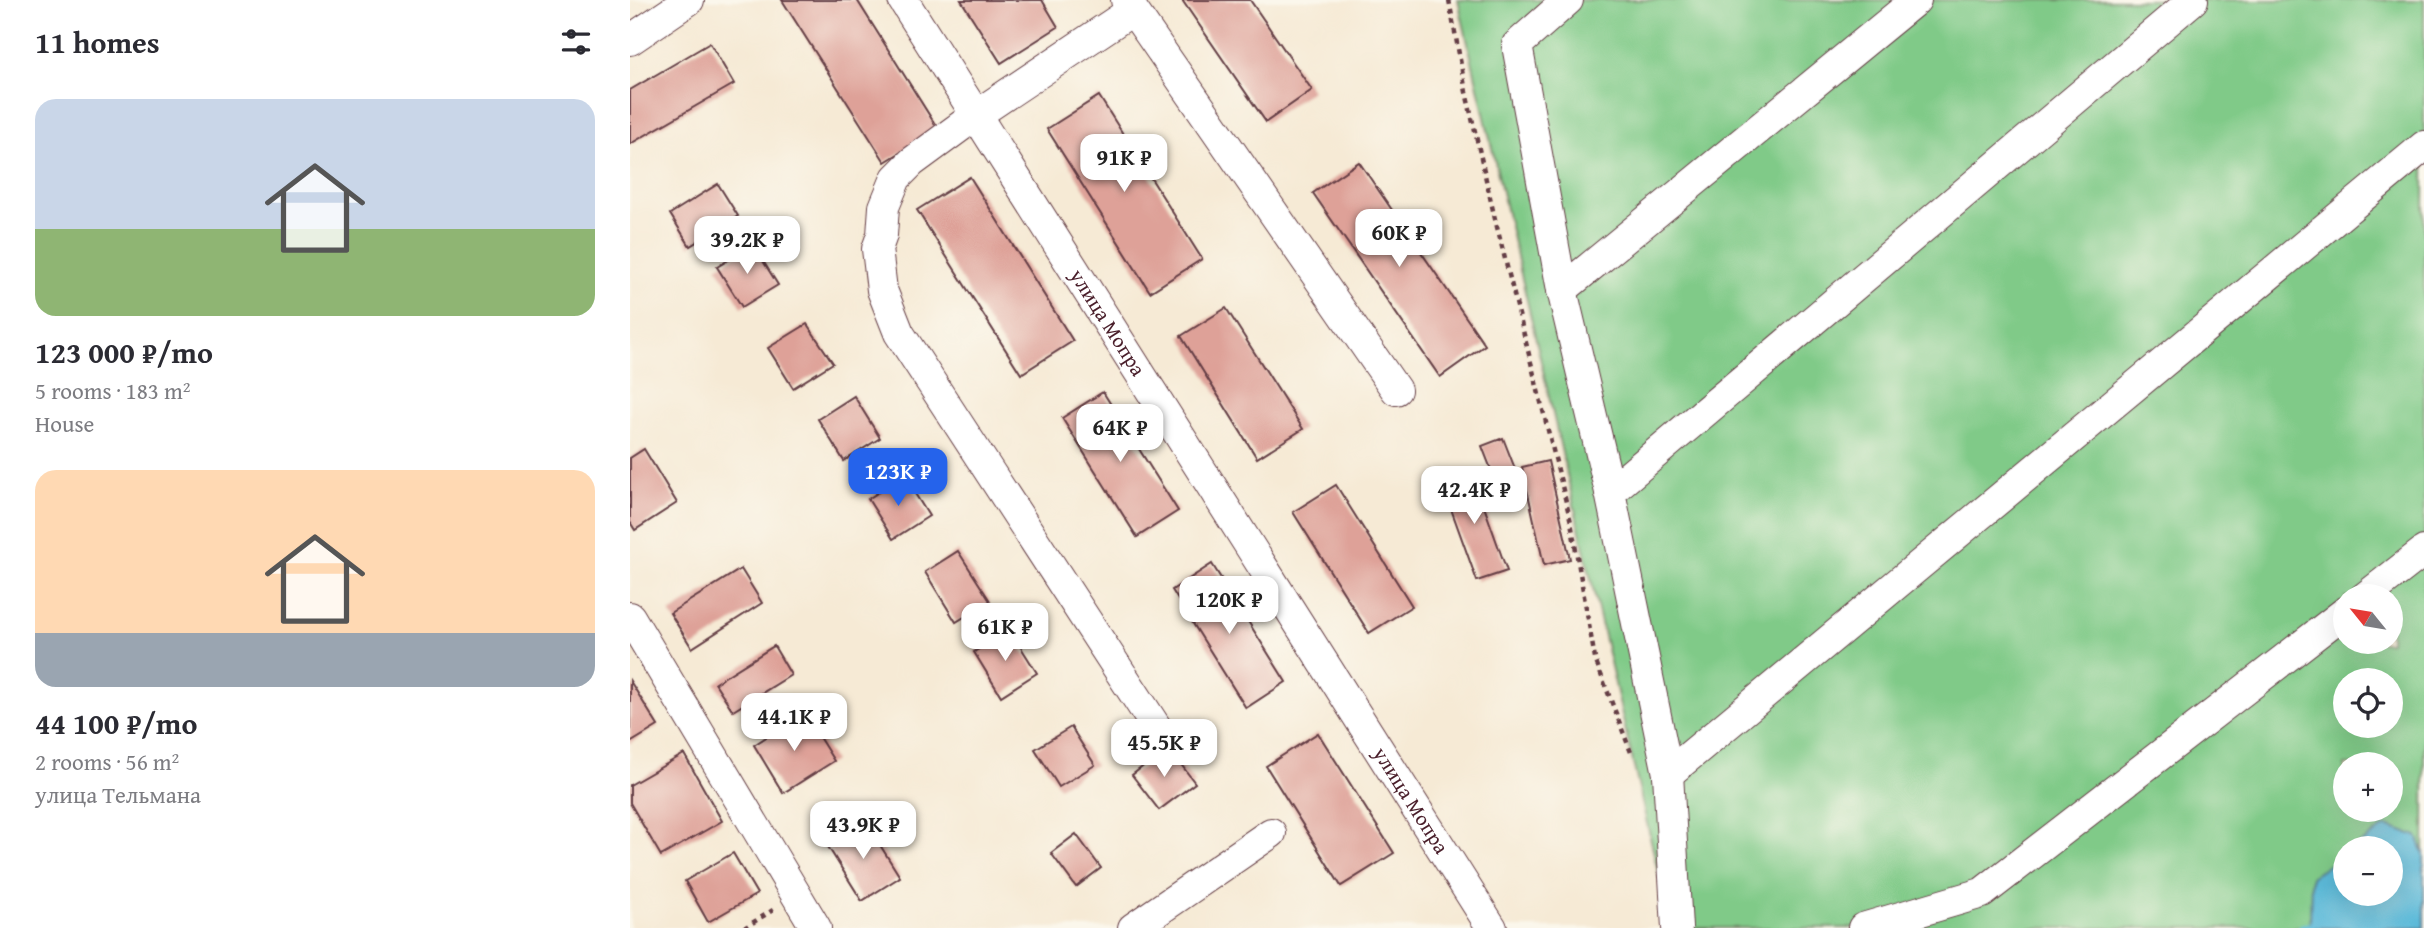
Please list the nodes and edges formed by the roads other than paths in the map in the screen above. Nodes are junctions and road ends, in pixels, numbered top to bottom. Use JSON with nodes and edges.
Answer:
{"nodes":[{"id":1,"x":689,"y":0,"type":"edge"},
{"id":2,"x":902,"y":0,"type":"edge"},
{"id":3,"x":1568,"y":0,"type":"edge"},
{"id":4,"x":1916,"y":0,"type":"edge"},
{"id":5,"x":2193,"y":0,"type":"edge"},
{"id":6,"x":1129,"y":5,"type":"edge"},
{"id":7,"x":630,"y":40,"type":"edge"},
{"id":8,"x":976,"y":115,"type":"junction"},
{"id":9,"x":2424,"y":146,"type":"edge"},
{"id":10,"x":1562,"y":290,"type":"junction"},
{"id":11,"x":1395,"y":390,"type":"dead end"},
{"id":12,"x":1610,"y":492,"type":"junction"},
{"id":13,"x":2424,"y":551,"type":"edge"},
{"id":14,"x":2382,"y":584,"type":"edge"},
{"id":15,"x":630,"y":617,"type":"edge"},
{"id":16,"x":2333,"y":621,"type":"edge"},
{"id":17,"x":1156,"y":727,"type":"dead end"},
{"id":18,"x":1668,"y":774,"type":"junction"},
{"id":19,"x":1271,"y":833,"type":"dead end"},
{"id":20,"x":816,"y":928,"type":"edge"},
{"id":21,"x":1133,"y":928,"type":"edge"},
{"id":22,"x":1492,"y":928,"type":"edge"},
{"id":23,"x":1677,"y":928,"type":"edge"},
{"id":24,"x":1863,"y":928,"type":"edge"}],
"edges":[{"from":1,"to":7,"type":"street"},
{"from":2,"to":8,"type":"street","name":"улица Мопра"},
{"from":3,"to":10,"type":"street"},
{"from":4,"to":10,"type":"street"},
{"from":5,"to":12,"type":"street"},
{"from":6,"to":8,"type":"street"},
{"from":6,"to":11,"type":"street"},
{"from":8,"to":17,"type":"street"},
{"from":8,"to":22,"type":"street","name":"улица Мопра"},
{"from":9,"to":18,"type":"street"},
{"from":10,"to":12,"type":"street"},
{"from":12,"to":18,"type":"street"},
{"from":13,"to":14,"type":"street"},
{"from":15,"to":20,"type":"street"},
{"from":16,"to":24,"type":"street"},
{"from":18,"to":23,"type":"street"},
{"from":19,"to":21,"type":"street"}]}
